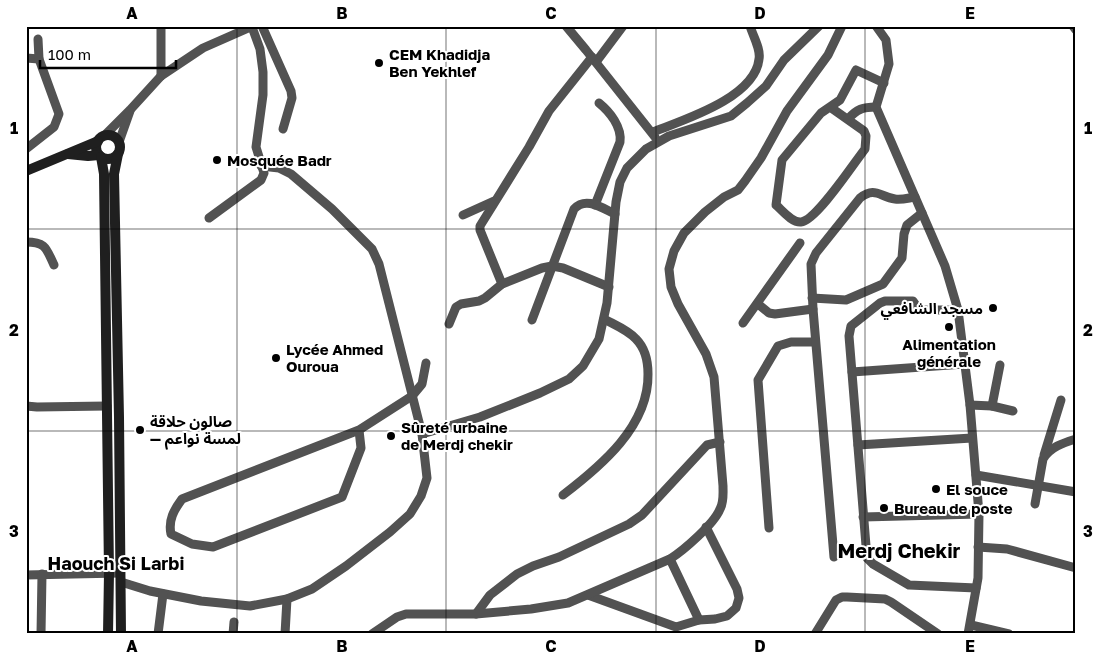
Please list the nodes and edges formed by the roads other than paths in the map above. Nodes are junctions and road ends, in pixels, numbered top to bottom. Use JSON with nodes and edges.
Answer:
{"nodes":[{"id":1,"x":161,"y":26,"type":"edge"},
{"id":2,"x":252,"y":26,"type":"edge"},
{"id":3,"x":262,"y":26,"type":"edge"},
{"id":4,"x":623,"y":26,"type":"edge"},
{"id":5,"x":819,"y":26,"type":"edge"},
{"id":6,"x":842,"y":26,"type":"edge"},
{"id":7,"x":876,"y":26,"type":"edge"},
{"id":8,"x":1073,"y":26,"type":"edge"},
{"id":9,"x":567,"y":27,"type":"edge"},
{"id":10,"x":753,"y":29,"type":"edge"},
{"id":11,"x":1076,"y":30,"type":"edge"},
{"id":12,"x":38,"y":39,"type":"dead end"},
{"id":13,"x":26,"y":58,"type":"edge"},
{"id":14,"x":39,"y":59,"type":"junction"},
{"id":15,"x":594,"y":59,"type":"junction"},
{"id":16,"x":161,"y":76,"type":"junction"},
{"id":17,"x":884,"y":83,"type":"junction"},
{"id":18,"x":599,"y":102,"type":"dead end"},
{"id":19,"x":876,"y":106,"type":"junction"},
{"id":20,"x":830,"y":107,"type":"junction"},
{"id":21,"x":130,"y":110,"type":"junction"},
{"id":22,"x":848,"y":119,"type":"junction"},
{"id":23,"x":283,"y":129,"type":"dead end"},
{"id":24,"x":653,"y":132,"type":"junction"},
{"id":25,"x":101,"y":138,"type":"junction"},
{"id":26,"x":119,"y":142,"type":"junction"},
{"id":27,"x":659,"y":142,"type":"junction"},
{"id":28,"x":26,"y":149,"type":"edge"},
{"id":29,"x":68,"y":154,"type":"junction"},
{"id":30,"x":118,"y":154,"type":"junction"},
{"id":31,"x":100,"y":156,"type":"junction"},
{"id":32,"x":262,"y":166,"type":"junction"},
{"id":33,"x":26,"y":171,"type":"edge"},
{"id":34,"x":915,"y":197,"type":"junction"},
{"id":35,"x":494,"y":201,"type":"junction"},
{"id":36,"x":595,"y":205,"type":"junction"},
{"id":37,"x":922,"y":213,"type":"junction"},
{"id":38,"x":615,"y":214,"type":"junction"},
{"id":39,"x":463,"y":215,"type":"dead end"},
{"id":40,"x":209,"y":218,"type":"dead end"},
{"id":41,"x":26,"y":242,"type":"edge"},
{"id":42,"x":800,"y":243,"type":"dead end"},
{"id":43,"x":54,"y":265,"type":"dead end"},
{"id":44,"x":552,"y":266,"type":"junction"},
{"id":45,"x":502,"y":284,"type":"junction"},
{"id":46,"x":609,"y":287,"type":"junction"},
{"id":47,"x":812,"y":298,"type":"junction"},
{"id":48,"x":758,"y":304,"type":"junction"},
{"id":49,"x":813,"y":309,"type":"junction"},
{"id":50,"x":958,"y":310,"type":"junction"},
{"id":51,"x":604,"y":319,"type":"junction"},
{"id":52,"x":532,"y":320,"type":"dead end"},
{"id":53,"x":743,"y":323,"type":"dead end"},
{"id":54,"x":449,"y":324,"type":"dead end"},
{"id":55,"x":815,"y":342,"type":"junction"},
{"id":56,"x":426,"y":363,"type":"dead end"},
{"id":57,"x":964,"y":364,"type":"junction"},
{"id":58,"x":1000,"y":365,"type":"dead end"},
{"id":59,"x":852,"y":372,"type":"junction"},
{"id":60,"x":412,"y":396,"type":"junction"},
{"id":61,"x":1061,"y":400,"type":"dead end"},
{"id":62,"x":26,"y":406,"type":"edge"},
{"id":63,"x":107,"y":406,"type":"junction"},
{"id":64,"x":970,"y":406,"type":"junction"},
{"id":65,"x":992,"y":406,"type":"junction"},
{"id":66,"x":1013,"y":411,"type":"dead end"},
{"id":67,"x":358,"y":430,"type":"junction"},
{"id":68,"x":422,"y":434,"type":"junction"},
{"id":69,"x":972,"y":438,"type":"junction"},
{"id":70,"x":1076,"y":439,"type":"edge"},
{"id":71,"x":720,"y":442,"type":"junction"},
{"id":72,"x":858,"y":444,"type":"junction"},
{"id":73,"x":1043,"y":460,"type":"junction"},
{"id":74,"x":976,"y":476,"type":"junction"},
{"id":75,"x":1038,"y":486,"type":"junction"},
{"id":76,"x":1076,"y":492,"type":"edge"},
{"id":77,"x":563,"y":495,"type":"dead end"},
{"id":78,"x":1035,"y":504,"type":"dead end"},
{"id":79,"x":979,"y":514,"type":"junction"},
{"id":80,"x":863,"y":517,"type":"junction"},
{"id":81,"x":706,"y":527,"type":"junction"},
{"id":82,"x":769,"y":528,"type":"dead end"},
{"id":83,"x":978,"y":547,"type":"junction"},
{"id":84,"x":834,"y":557,"type":"dead end"},
{"id":85,"x":670,"y":559,"type":"junction"},
{"id":86,"x":1076,"y":568,"type":"edge"},
{"id":87,"x":109,"y":573,"type":"junction"},
{"id":88,"x":42,"y":574,"type":"junction"},
{"id":89,"x":26,"y":575,"type":"edge"},
{"id":90,"x":121,"y":578,"type":"junction"},
{"id":91,"x":976,"y":588,"type":"junction"},
{"id":92,"x":163,"y":594,"type":"junction"},
{"id":93,"x":588,"y":595,"type":"junction"},
{"id":94,"x":287,"y":599,"type":"junction"},
{"id":95,"x":476,"y":614,"type":"junction"},
{"id":96,"x":699,"y":620,"type":"junction"},
{"id":97,"x":234,"y":622,"type":"dead end"},
{"id":98,"x":969,"y":630,"type":"edge"},
{"id":99,"x":819,"y":632,"type":"edge"},
{"id":100,"x":998,"y":633,"type":"edge"},
{"id":101,"x":41,"y":634,"type":"edge"},
{"id":102,"x":108,"y":634,"type":"edge"},
{"id":103,"x":121,"y":634,"type":"edge"},
{"id":104,"x":158,"y":634,"type":"edge"},
{"id":105,"x":233,"y":634,"type":"edge"},
{"id":106,"x":285,"y":634,"type":"edge"},
{"id":107,"x":372,"y":634,"type":"edge"},
{"id":108,"x":938,"y":634,"type":"edge"},
{"id":109,"x":1009,"y":634,"type":"edge"}],
"edges":[{"from":1,"to":16,"type":"street"},
{"from":2,"to":16,"type":"street"},
{"from":2,"to":32,"type":"street"},
{"from":3,"to":23,"type":"street"},
{"from":4,"to":15,"type":"street"},
{"from":5,"to":27,"type":"street"},
{"from":6,"to":71,"type":"street"},
{"from":7,"to":17,"type":"street"},
{"from":8,"to":11,"type":"street"},
{"from":9,"to":15,"type":"street"},
{"from":10,"to":24,"type":"street"},
{"from":12,"to":14,"type":"street"},
{"from":13,"to":14,"type":"street"},
{"from":14,"to":28,"type":"street"},
{"from":15,"to":24,"type":"street"},
{"from":15,"to":35,"type":"street"},
{"from":16,"to":21,"type":"street"},
{"from":17,"to":19,"type":"street"},
{"from":17,"to":20,"type":"street"},
{"from":18,"to":36,"type":"street"},
{"from":19,"to":22,"type":"street"},
{"from":19,"to":34,"type":"street"},
{"from":20,"to":22,"type":"street"},
{"from":20,"to":22,"type":"street"},
{"from":21,"to":25,"type":"street"},
{"from":21,"to":26,"type":"street"},
{"from":24,"to":27,"type":"street"},
{"from":25,"to":26,"type":"street"},
{"from":25,"to":29,"type":"street"},
{"from":25,"to":31,"type":"street"},
{"from":26,"to":30,"type":"street"},
{"from":27,"to":38,"type":"street"},
{"from":29,"to":31,"type":"street"},
{"from":29,"to":33,"type":"street"},
{"from":30,"to":31,"type":"street"},
{"from":30,"to":90,"type":"street"},
{"from":31,"to":63,"type":"street"},
{"from":32,"to":40,"type":"street"},
{"from":32,"to":60,"type":"street"},
{"from":34,"to":37,"type":"street"},
{"from":34,"to":47,"type":"street"},
{"from":35,"to":39,"type":"street"},
{"from":35,"to":45,"type":"street"},
{"from":36,"to":38,"type":"street"},
{"from":36,"to":44,"type":"street"},
{"from":37,"to":47,"type":"street"},
{"from":37,"to":50,"type":"street"},
{"from":38,"to":46,"type":"street"},
{"from":41,"to":43,"type":"street"},
{"from":42,"to":48,"type":"street"},
{"from":44,"to":45,"type":"street"},
{"from":44,"to":46,"type":"street"},
{"from":44,"to":52,"type":"street"},
{"from":45,"to":54,"type":"street"},
{"from":46,"to":51,"type":"street"},
{"from":47,"to":49,"type":"street"},
{"from":48,"to":49,"type":"street"},
{"from":48,"to":53,"type":"street"},
{"from":49,"to":55,"type":"street"},
{"from":50,"to":57,"type":"street"},
{"from":50,"to":59,"type":"street"},
{"from":51,"to":68,"type":"street"},
{"from":51,"to":77,"type":"street"},
{"from":55,"to":82,"type":"street"},
{"from":55,"to":84,"type":"street"},
{"from":56,"to":60,"type":"street"},
{"from":57,"to":59,"type":"street"},
{"from":57,"to":64,"type":"street"},
{"from":58,"to":65,"type":"street"},
{"from":59,"to":72,"type":"street"},
{"from":60,"to":67,"type":"street"},
{"from":60,"to":68,"type":"street"},
{"from":61,"to":73,"type":"street"},
{"from":62,"to":63,"type":"street"},
{"from":63,"to":87,"type":"street"},
{"from":64,"to":65,"type":"street"},
{"from":64,"to":69,"type":"street"},
{"from":65,"to":66,"type":"street"},
{"from":67,"to":67,"type":"street"},
{"from":68,"to":94,"type":"street"},
{"from":69,"to":72,"type":"street"},
{"from":69,"to":74,"type":"street"},
{"from":70,"to":73,"type":"street"},
{"from":71,"to":81,"type":"street"},
{"from":71,"to":95,"type":"street"},
{"from":72,"to":80,"type":"street"},
{"from":73,"to":75,"type":"street"},
{"from":74,"to":75,"type":"street"},
{"from":74,"to":79,"type":"street"},
{"from":75,"to":76,"type":"street"},
{"from":75,"to":78,"type":"street"},
{"from":79,"to":80,"type":"street"},
{"from":79,"to":83,"type":"street"},
{"from":80,"to":91,"type":"street"},
{"from":81,"to":85,"type":"street"},
{"from":81,"to":96,"type":"street"},
{"from":83,"to":86,"type":"street"},
{"from":83,"to":91,"type":"street"},
{"from":85,"to":93,"type":"street"},
{"from":85,"to":96,"type":"street"},
{"from":87,"to":88,"type":"street"},
{"from":87,"to":90,"type":"street"},
{"from":87,"to":102,"type":"street"},
{"from":88,"to":89,"type":"street"},
{"from":88,"to":101,"type":"street"},
{"from":90,"to":92,"type":"street"},
{"from":90,"to":103,"type":"street"},
{"from":91,"to":98,"type":"street"},
{"from":92,"to":94,"type":"street"},
{"from":92,"to":104,"type":"street"},
{"from":93,"to":95,"type":"street"},
{"from":93,"to":96,"type":"street"},
{"from":94,"to":106,"type":"street"},
{"from":95,"to":107,"type":"street"},
{"from":97,"to":105,"type":"street"},
{"from":98,"to":100,"type":"street"},
{"from":99,"to":108,"type":"street"},
{"from":100,"to":109,"type":"street"}]}
